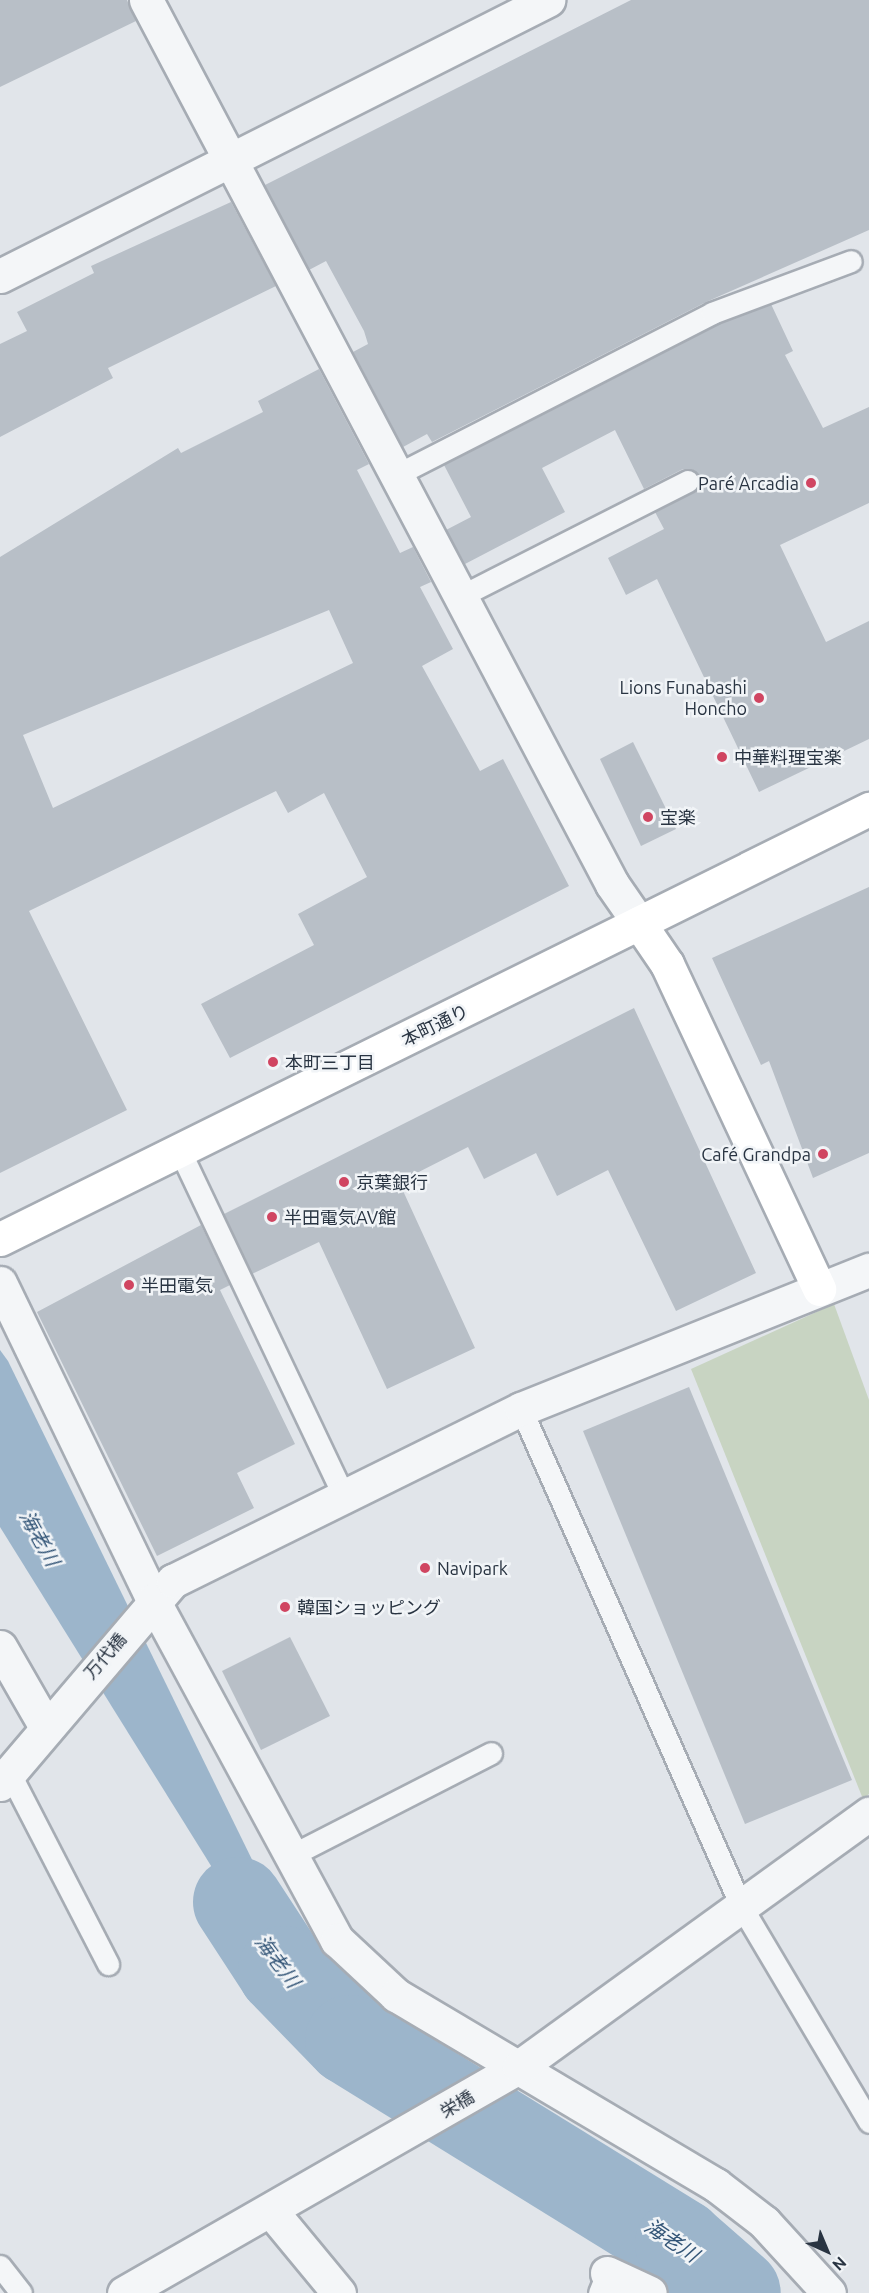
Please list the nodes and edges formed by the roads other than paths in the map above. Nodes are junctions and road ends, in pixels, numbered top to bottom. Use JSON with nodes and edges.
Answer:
{"nodes":[{"id":1,"x":146,"y":0,"type":"edge"},
{"id":2,"x":548,"y":0,"type":"edge"},
{"id":3,"x":234,"y":161,"type":"junction"},
{"id":4,"x":851,"y":261,"type":"dead end"},
{"id":5,"x":0,"y":276,"type":"edge"},
{"id":6,"x":398,"y":474,"type":"junction"},
{"id":7,"x":688,"y":481,"type":"dead end"},
{"id":8,"x":461,"y":596,"type":"junction"},
{"id":9,"x":869,"y":809,"type":"edge"},
{"id":10,"x":639,"y":923,"type":"junction"},
{"id":11,"x":180,"y":1151,"type":"junction"},
{"id":12,"x":0,"y":1239,"type":"edge"},
{"id":13,"x":869,"y":1270,"type":"edge"},
{"id":14,"x":0,"y":1283,"type":"edge"},
{"id":15,"x":819,"y":1289,"type":"junction"},
{"id":16,"x":521,"y":1409,"type":"junction"},
{"id":17,"x":343,"y":1495,"type":"junction"},
{"id":18,"x":145,"y":1609,"type":"junction"},
{"id":19,"x":0,"y":1647,"type":"edge"},
{"id":20,"x":46,"y":1727,"type":"junction"},
{"id":21,"x":491,"y":1753,"type":"dead end"},
{"id":22,"x":5,"y":1779,"type":"edge"},
{"id":23,"x":869,"y":1814,"type":"edge"},
{"id":24,"x":288,"y":1857,"type":"junction"},
{"id":25,"x":741,"y":1906,"type":"junction"},
{"id":26,"x":108,"y":1964,"type":"dead end"},
{"id":27,"x":509,"y":2073,"type":"junction"},
{"id":28,"x":869,"y":2122,"type":"edge"},
{"id":29,"x":272,"y":2212,"type":"junction"},
{"id":30,"x":0,"y":2266,"type":"edge"},
{"id":31,"x":603,"y":2283,"type":"edge"},
{"id":32,"x":21,"y":2293,"type":"edge"},
{"id":33,"x":124,"y":2293,"type":"edge"},
{"id":34,"x":339,"y":2293,"type":"edge"},
{"id":35,"x":650,"y":2293,"type":"edge"},
{"id":36,"x":829,"y":2293,"type":"edge"}],
"edges":[{"from":1,"to":3,"type":"street"},
{"from":2,"to":3,"type":"street"},
{"from":3,"to":5,"type":"street"},
{"from":3,"to":6,"type":"street"},
{"from":4,"to":6,"type":"lane"},
{"from":6,"to":8,"type":"street"},
{"from":7,"to":8,"type":"lane"},
{"from":8,"to":10,"type":"street"},
{"from":9,"to":10,"type":"street","name":"本町通り"},
{"from":10,"to":11,"type":"street","name":"本町通り"},
{"from":10,"to":15,"type":"street"},
{"from":11,"to":12,"type":"street","name":"本町通り"},
{"from":11,"to":17,"type":"lane"},
{"from":13,"to":15,"type":"street","name":"万代橋"},
{"from":14,"to":18,"type":"street"},
{"from":15,"to":16,"type":"street","name":"万代橋"},
{"from":16,"to":17,"type":"street","name":"万代橋"},
{"from":16,"to":25,"type":"lane"},
{"from":17,"to":18,"type":"street","name":"万代橋"},
{"from":18,"to":20,"type":"street","name":"万代橋"},
{"from":18,"to":24,"type":"street"},
{"from":19,"to":20,"type":"street"},
{"from":20,"to":22,"type":"street","name":"万代橋"},
{"from":21,"to":24,"type":"lane"},
{"from":22,"to":26,"type":"lane"},
{"from":23,"to":25,"type":"street","name":"栄橋"},
{"from":24,"to":27,"type":"street"},
{"from":25,"to":27,"type":"street","name":"栄橋"},
{"from":25,"to":28,"type":"lane"},
{"from":27,"to":29,"type":"street","name":"栄橋"},
{"from":27,"to":36,"type":"street"},
{"from":29,"to":33,"type":"street","name":"栄橋"},
{"from":29,"to":34,"type":"street"},
{"from":30,"to":32,"type":"lane"},
{"from":31,"to":35,"type":"street"}]}
